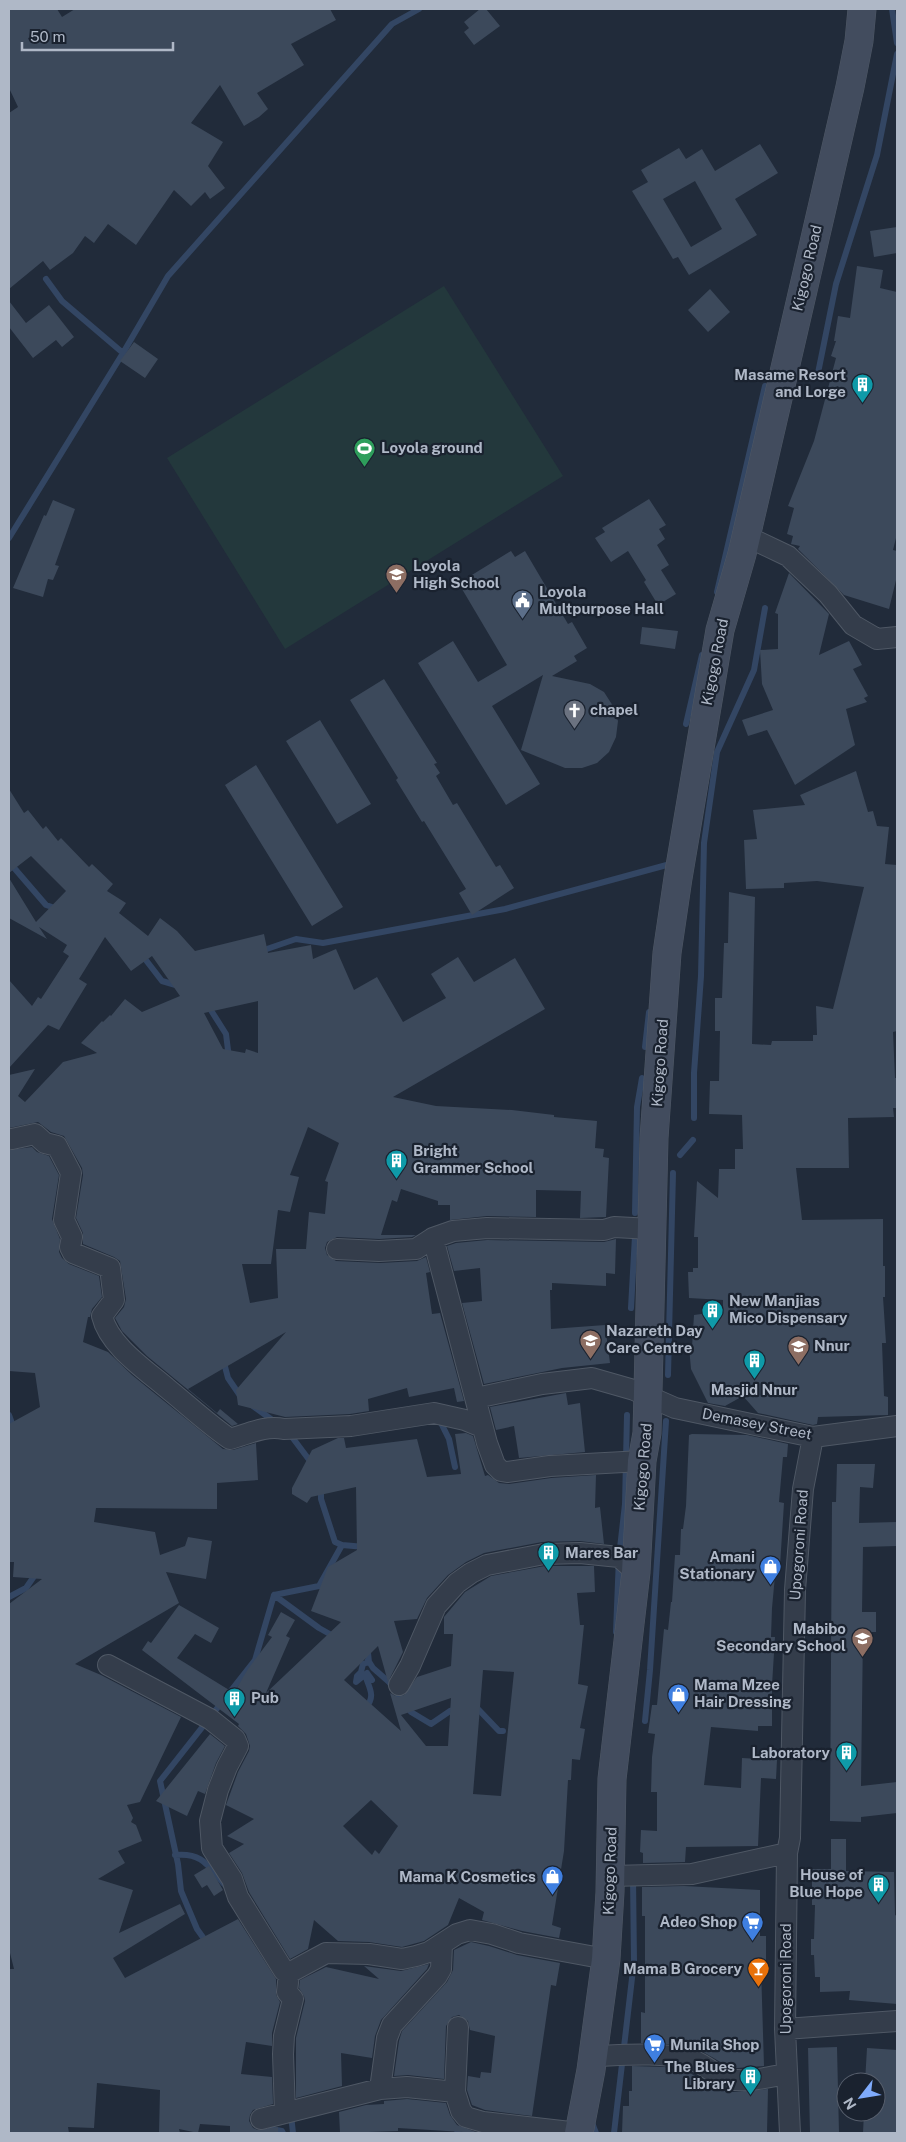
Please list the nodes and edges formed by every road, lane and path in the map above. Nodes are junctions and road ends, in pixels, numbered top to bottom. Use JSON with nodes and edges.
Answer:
{"nodes":[{"id":1,"x":862,"y":9,"type":"edge"},
{"id":2,"x":746,"y":536,"type":"junction"},
{"id":3,"x":897,"y":638,"type":"edge"},
{"id":4,"x":12,"y":1139,"type":"dead end"},
{"id":5,"x":652,"y":1229,"type":"junction"},
{"id":6,"x":433,"y":1238,"type":"junction"},
{"id":7,"x":337,"y":1249,"type":"dead end"},
{"id":8,"x":476,"y":1398,"type":"junction"},
{"id":9,"x":648,"y":1398,"type":"junction"},
{"id":10,"x":482,"y":1426,"type":"junction"},
{"id":11,"x":897,"y":1426,"type":"edge"},
{"id":12,"x":813,"y":1437,"type":"junction"},
{"id":13,"x":642,"y":1461,"type":"junction"},
{"id":14,"x":636,"y":1572,"type":"junction"},
{"id":15,"x":108,"y":1665,"type":"dead end"},
{"id":16,"x":399,"y":1685,"type":"dead end"},
{"id":17,"x":787,"y":1853,"type":"junction"},
{"id":18,"x":611,"y":1876,"type":"junction"},
{"id":19,"x":442,"y":1944,"type":"junction"},
{"id":20,"x":606,"y":1959,"type":"junction"},
{"id":21,"x":289,"y":1973,"type":"junction"},
{"id":22,"x":897,"y":2021,"type":"edge"},
{"id":23,"x":458,"y":2027,"type":"dead end"},
{"id":24,"x":785,"y":2029,"type":"junction"},
{"id":25,"x":593,"y":2056,"type":"junction"},
{"id":26,"x":787,"y":2074,"type":"junction"},
{"id":27,"x":380,"y":2089,"type":"junction"},
{"id":28,"x":455,"y":2092,"type":"junction"},
{"id":29,"x":285,"y":2114,"type":"junction"},
{"id":30,"x":261,"y":2119,"type":"dead end"},
{"id":31,"x":579,"y":2133,"type":"edge"},
{"id":32,"x":790,"y":2133,"type":"edge"}],
"edges":[{"from":1,"to":2,"type":"main road","name":"Kigogo Road"},
{"from":2,"to":3,"type":"street"},
{"from":2,"to":5,"type":"main road","name":"Kigogo Road"},
{"from":4,"to":10,"type":"street"},
{"from":5,"to":6,"type":"street"},
{"from":5,"to":9,"type":"main road","name":"Kigogo Road"},
{"from":6,"to":7,"type":"street"},
{"from":6,"to":8,"type":"street"},
{"from":8,"to":9,"type":"street","name":"Demasey Street"},
{"from":8,"to":10,"type":"street"},
{"from":9,"to":12,"type":"street","name":"Demasey Street"},
{"from":9,"to":13,"type":"main road","name":"Kigogo Road"},
{"from":10,"to":13,"type":"street"},
{"from":11,"to":12,"type":"street","name":"Demasey Street"},
{"from":12,"to":17,"type":"street","name":"Upogoroni Road"},
{"from":13,"to":14,"type":"main road","name":"Kigogo Road"},
{"from":14,"to":16,"type":"street"},
{"from":14,"to":18,"type":"main road","name":"Kigogo Road"},
{"from":15,"to":21,"type":"street"},
{"from":17,"to":18,"type":"street"},
{"from":17,"to":24,"type":"street","name":"Upogoroni Road"},
{"from":18,"to":20,"type":"main road","name":"Kigogo Road"},
{"from":19,"to":20,"type":"street"},
{"from":19,"to":21,"type":"street"},
{"from":19,"to":27,"type":"street"},
{"from":20,"to":25,"type":"main road","name":"Kigogo Road"},
{"from":21,"to":29,"type":"street"},
{"from":22,"to":24,"type":"street"},
{"from":23,"to":28,"type":"street"},
{"from":24,"to":26,"type":"street","name":"Upogoroni Road"},
{"from":25,"to":26,"type":"street"},
{"from":25,"to":31,"type":"main road","name":"Kigogo Road"},
{"from":26,"to":32,"type":"street","name":"Upogoroni Road"},
{"from":27,"to":28,"type":"street"},
{"from":27,"to":29,"type":"street"},
{"from":28,"to":31,"type":"street"},
{"from":29,"to":30,"type":"street"}]}
